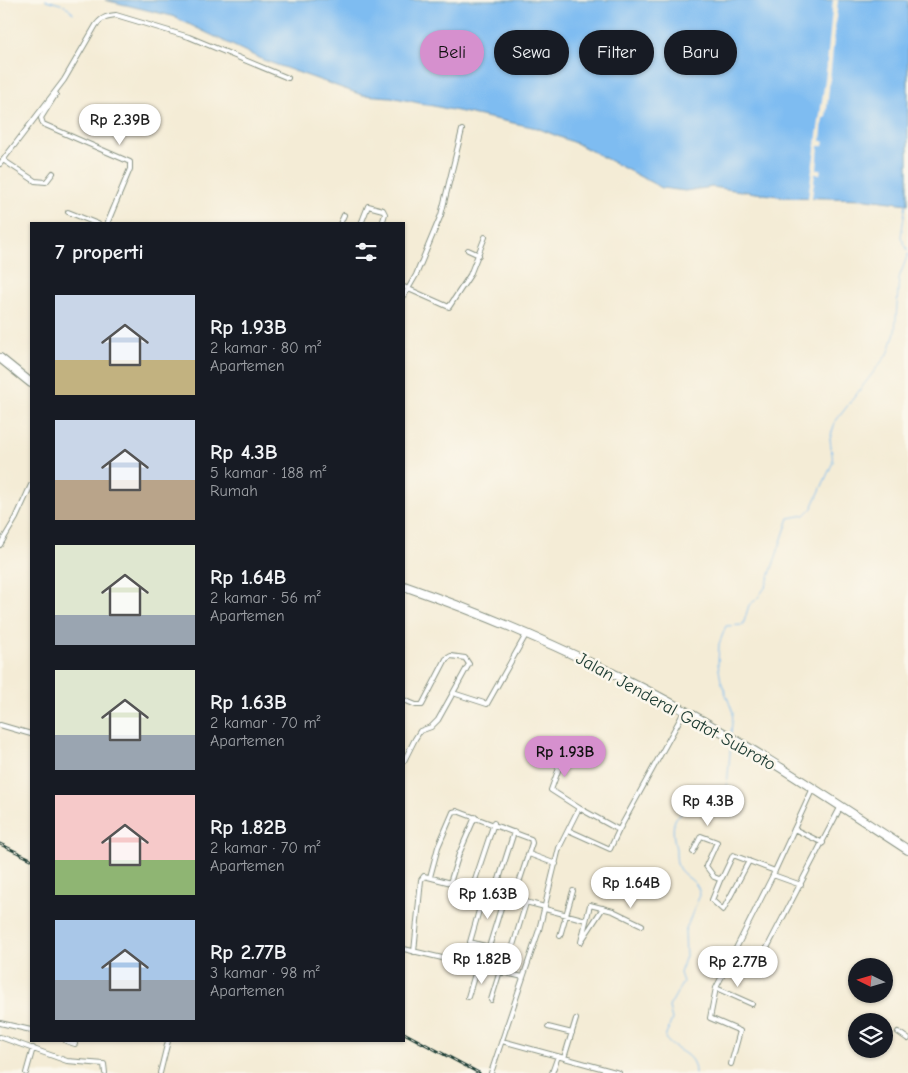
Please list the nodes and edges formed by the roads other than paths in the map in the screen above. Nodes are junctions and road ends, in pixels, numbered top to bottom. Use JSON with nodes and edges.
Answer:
{"nodes":[{"id":1,"x":288,"y":78,"type":"dead end"},
{"id":2,"x":58,"y":88,"type":"junction"},
{"id":3,"x":462,"y":130,"type":"dead end"},
{"id":4,"x":2,"y":162,"type":"edge"},
{"id":5,"x":54,"y":173,"type":"dead end"},
{"id":6,"x":68,"y":212,"type":"dead end"},
{"id":7,"x":344,"y":215,"type":"dead end"},
{"id":8,"x":93,"y":222,"type":"edge"},
{"id":9,"x":108,"y":222,"type":"edge"},
{"id":10,"x":341,"y":222,"type":"edge"},
{"id":11,"x":362,"y":222,"type":"edge"},
{"id":12,"x":383,"y":222,"type":"edge"},
{"id":13,"x":485,"y":237,"type":"dead end"},
{"id":14,"x":468,"y":250,"type":"dead end"},
{"id":15,"x":479,"y":255,"type":"junction"},
{"id":16,"x":406,"y":288,"type":"edge"},
{"id":17,"x":0,"y":358,"type":"edge"},
{"id":18,"x":30,"y":382,"type":"edge"},
{"id":19,"x":30,"y":487,"type":"edge"},
{"id":20,"x":0,"y":545,"type":"edge"},
{"id":21,"x":405,"y":586,"type":"edge"},
{"id":22,"x":527,"y":634,"type":"junction"},
{"id":23,"x":453,"y":693,"type":"junction"},
{"id":24,"x":405,"y":700,"type":"edge"},
{"id":25,"x":684,"y":712,"type":"junction"},
{"id":26,"x":0,"y":725,"type":"edge"},
{"id":27,"x":30,"y":734,"type":"edge"},
{"id":28,"x":546,"y":755,"type":"dead end"},
{"id":29,"x":405,"y":759,"type":"edge"},
{"id":30,"x":813,"y":788,"type":"junction"},
{"id":31,"x":841,"y":806,"type":"junction"},
{"id":32,"x":579,"y":808,"type":"junction"},
{"id":33,"x":475,"y":817,"type":"junction"},
{"id":34,"x":494,"y":824,"type":"junction"},
{"id":35,"x":794,"y":829,"type":"junction"},
{"id":36,"x":568,"y":830,"type":"junction"},
{"id":37,"x":619,"y":830,"type":"junction"},
{"id":38,"x":514,"y":832,"type":"junction"},
{"id":39,"x":822,"y":843,"type":"junction"},
{"id":40,"x":908,"y":850,"type":"edge"},
{"id":41,"x":693,"y":852,"type":"dead end"},
{"id":42,"x":528,"y":854,"type":"junction"},
{"id":43,"x":750,"y":861,"type":"junction"},
{"id":44,"x":556,"y":864,"type":"junction"},
{"id":45,"x":774,"y":873,"type":"junction"},
{"id":46,"x":430,"y":878,"type":"junction"},
{"id":47,"x":722,"y":878,"type":"junction"},
{"id":48,"x":450,"y":883,"type":"junction"},
{"id":49,"x":801,"y":886,"type":"junction"},
{"id":50,"x":472,"y":889,"type":"junction"},
{"id":51,"x":573,"y":891,"type":"dead end"},
{"id":52,"x":484,"y":893,"type":"junction"},
{"id":53,"x":494,"y":895,"type":"junction"},
{"id":54,"x":504,"y":898,"type":"junction"},
{"id":55,"x":513,"y":901,"type":"junction"},
{"id":56,"x":526,"y":903,"type":"junction"},
{"id":57,"x":545,"y":908,"type":"junction"},
{"id":58,"x":603,"y":908,"type":"junction"},
{"id":59,"x":566,"y":915,"type":"junction"},
{"id":60,"x":586,"y":920,"type":"junction"},
{"id":61,"x":642,"y":925,"type":"dead end"},
{"id":62,"x":560,"y":936,"type":"dead end"},
{"id":63,"x":489,"y":947,"type":"junction"},
{"id":64,"x":405,"y":949,"type":"edge"},
{"id":65,"x":414,"y":952,"type":"junction"},
{"id":66,"x":511,"y":953,"type":"junction"},
{"id":67,"x":730,"y":958,"type":"junction"},
{"id":68,"x":477,"y":967,"type":"junction"},
{"id":69,"x":500,"y":971,"type":"junction"},
{"id":70,"x":505,"y":972,"type":"junction"},
{"id":71,"x":522,"y":977,"type":"junction"},
{"id":72,"x":716,"y":988,"type":"junction"},
{"id":73,"x":468,"y":997,"type":"dead end"},
{"id":74,"x":491,"y":1000,"type":"dead end"},
{"id":75,"x":752,"y":1004,"type":"dead end"},
{"id":76,"x":576,"y":1019,"type":"dead end"},
{"id":77,"x":0,"y":1023,"type":"edge"},
{"id":78,"x":548,"y":1026,"type":"dead end"},
{"id":79,"x":30,"y":1030,"type":"edge"},
{"id":80,"x":898,"y":1032,"type":"dead end"},
{"id":81,"x":572,"y":1033,"type":"junction"},
{"id":82,"x":0,"y":1037,"type":"edge"},
{"id":83,"x":908,"y":1039,"type":"edge"},
{"id":84,"x":502,"y":1041,"type":"junction"},
{"id":85,"x":69,"y":1042,"type":"edge"},
{"id":86,"x":168,"y":1042,"type":"edge"},
{"id":87,"x":75,"y":1044,"type":"dead end"},
{"id":88,"x":33,"y":1048,"type":"junction"},
{"id":89,"x":558,"y":1056,"type":"junction"},
{"id":90,"x":564,"y":1058,"type":"junction"},
{"id":91,"x":731,"y":1064,"type":"dead end"},
{"id":92,"x":554,"y":1067,"type":"junction"},
{"id":93,"x":26,"y":1073,"type":"edge"},
{"id":94,"x":105,"y":1073,"type":"edge"},
{"id":95,"x":160,"y":1073,"type":"edge"},
{"id":96,"x":491,"y":1073,"type":"edge"},
{"id":97,"x":552,"y":1073,"type":"edge"},
{"id":98,"x":557,"y":1073,"type":"edge"},
{"id":99,"x":619,"y":1073,"type":"edge"}],
"edges":[{"from":1,"to":2,"type":"street"},
{"from":2,"to":4,"type":"street"},
{"from":2,"to":9,"type":"street"},
{"from":3,"to":16,"type":"street"},
{"from":4,"to":5,"type":"street"},
{"from":6,"to":8,"type":"street"},
{"from":7,"to":10,"type":"street"},
{"from":11,"to":12,"type":"street"},
{"from":13,"to":15,"type":"street"},
{"from":14,"to":15,"type":"street"},
{"from":15,"to":16,"type":"street"},
{"from":17,"to":18,"type":"highway"},
{"from":19,"to":20,"type":"street"},
{"from":21,"to":22,"type":"highway","name":"Jalan Jenderal Gatot Subroto"},
{"from":22,"to":23,"type":"street"},
{"from":22,"to":25,"type":"highway","name":"Jalan Jenderal Gatot Subroto"},
{"from":23,"to":24,"type":"street"},
{"from":23,"to":29,"type":"street"},
{"from":25,"to":30,"type":"highway","name":"Jalan Jenderal Gatot Subroto"},
{"from":25,"to":37,"type":"street"},
{"from":26,"to":27,"type":"street"},
{"from":28,"to":32,"type":"street"},
{"from":30,"to":31,"type":"highway","name":"Jalan Jenderal Gatot Subroto"},
{"from":30,"to":35,"type":"street"},
{"from":31,"to":39,"type":"street"},
{"from":31,"to":40,"type":"highway","name":"Jalan Jenderal Gatot Subroto"},
{"from":32,"to":36,"type":"street"},
{"from":32,"to":37,"type":"street"},
{"from":33,"to":34,"type":"street"},
{"from":33,"to":46,"type":"street"},
{"from":33,"to":48,"type":"street"},
{"from":34,"to":38,"type":"street"},
{"from":34,"to":50,"type":"street"},
{"from":35,"to":39,"type":"street"},
{"from":35,"to":45,"type":"street"},
{"from":36,"to":37,"type":"street"},
{"from":36,"to":44,"type":"street"},
{"from":38,"to":42,"type":"street"},
{"from":38,"to":53,"type":"street"},
{"from":39,"to":49,"type":"street"},
{"from":41,"to":47,"type":"street"},
{"from":42,"to":44,"type":"street"},
{"from":42,"to":55,"type":"street"},
{"from":43,"to":45,"type":"street"},
{"from":43,"to":47,"type":"street"},
{"from":43,"to":47,"type":"street"},
{"from":44,"to":57,"type":"street"},
{"from":45,"to":49,"type":"street"},
{"from":45,"to":67,"type":"street"},
{"from":46,"to":48,"type":"street"},
{"from":46,"to":65,"type":"street"},
{"from":48,"to":50,"type":"street"},
{"from":49,"to":67,"type":"street"},
{"from":50,"to":52,"type":"street"},
{"from":51,"to":59,"type":"street"},
{"from":52,"to":53,"type":"street"},
{"from":52,"to":63,"type":"street"},
{"from":53,"to":54,"type":"street"},
{"from":54,"to":55,"type":"street"},
{"from":54,"to":63,"type":"street"},
{"from":55,"to":56,"type":"street"},
{"from":56,"to":57,"type":"street"},
{"from":56,"to":66,"type":"street"},
{"from":57,"to":59,"type":"street"},
{"from":57,"to":71,"type":"street"},
{"from":58,"to":60,"type":"street"},
{"from":58,"to":60,"type":"street"},
{"from":58,"to":61,"type":"street"},
{"from":59,"to":60,"type":"street"},
{"from":59,"to":62,"type":"street"},
{"from":63,"to":66,"type":"street"},
{"from":64,"to":65,"type":"street"},
{"from":65,"to":68,"type":"street"},
{"from":66,"to":70,"type":"street"},
{"from":67,"to":72,"type":"street"},
{"from":68,"to":69,"type":"street"},
{"from":68,"to":73,"type":"street"},
{"from":69,"to":70,"type":"street"},
{"from":69,"to":74,"type":"street"},
{"from":70,"to":71,"type":"street"},
{"from":71,"to":84,"type":"street"},
{"from":72,"to":75,"type":"street"},
{"from":72,"to":91,"type":"street"},
{"from":76,"to":81,"type":"street"},
{"from":77,"to":79,"type":"street"},
{"from":78,"to":81,"type":"street"},
{"from":80,"to":83,"type":"street"},
{"from":81,"to":90,"type":"street"},
{"from":82,"to":88,"type":"street"},
{"from":84,"to":89,"type":"street"},
{"from":84,"to":96,"type":"street"},
{"from":85,"to":87,"type":"street"},
{"from":86,"to":95,"type":"street"},
{"from":88,"to":93,"type":"street"},
{"from":88,"to":94,"type":"street"},
{"from":89,"to":90,"type":"street"},
{"from":89,"to":92,"type":"street"},
{"from":90,"to":99,"type":"street"},
{"from":92,"to":97,"type":"street"},
{"from":92,"to":98,"type":"street"}]}
